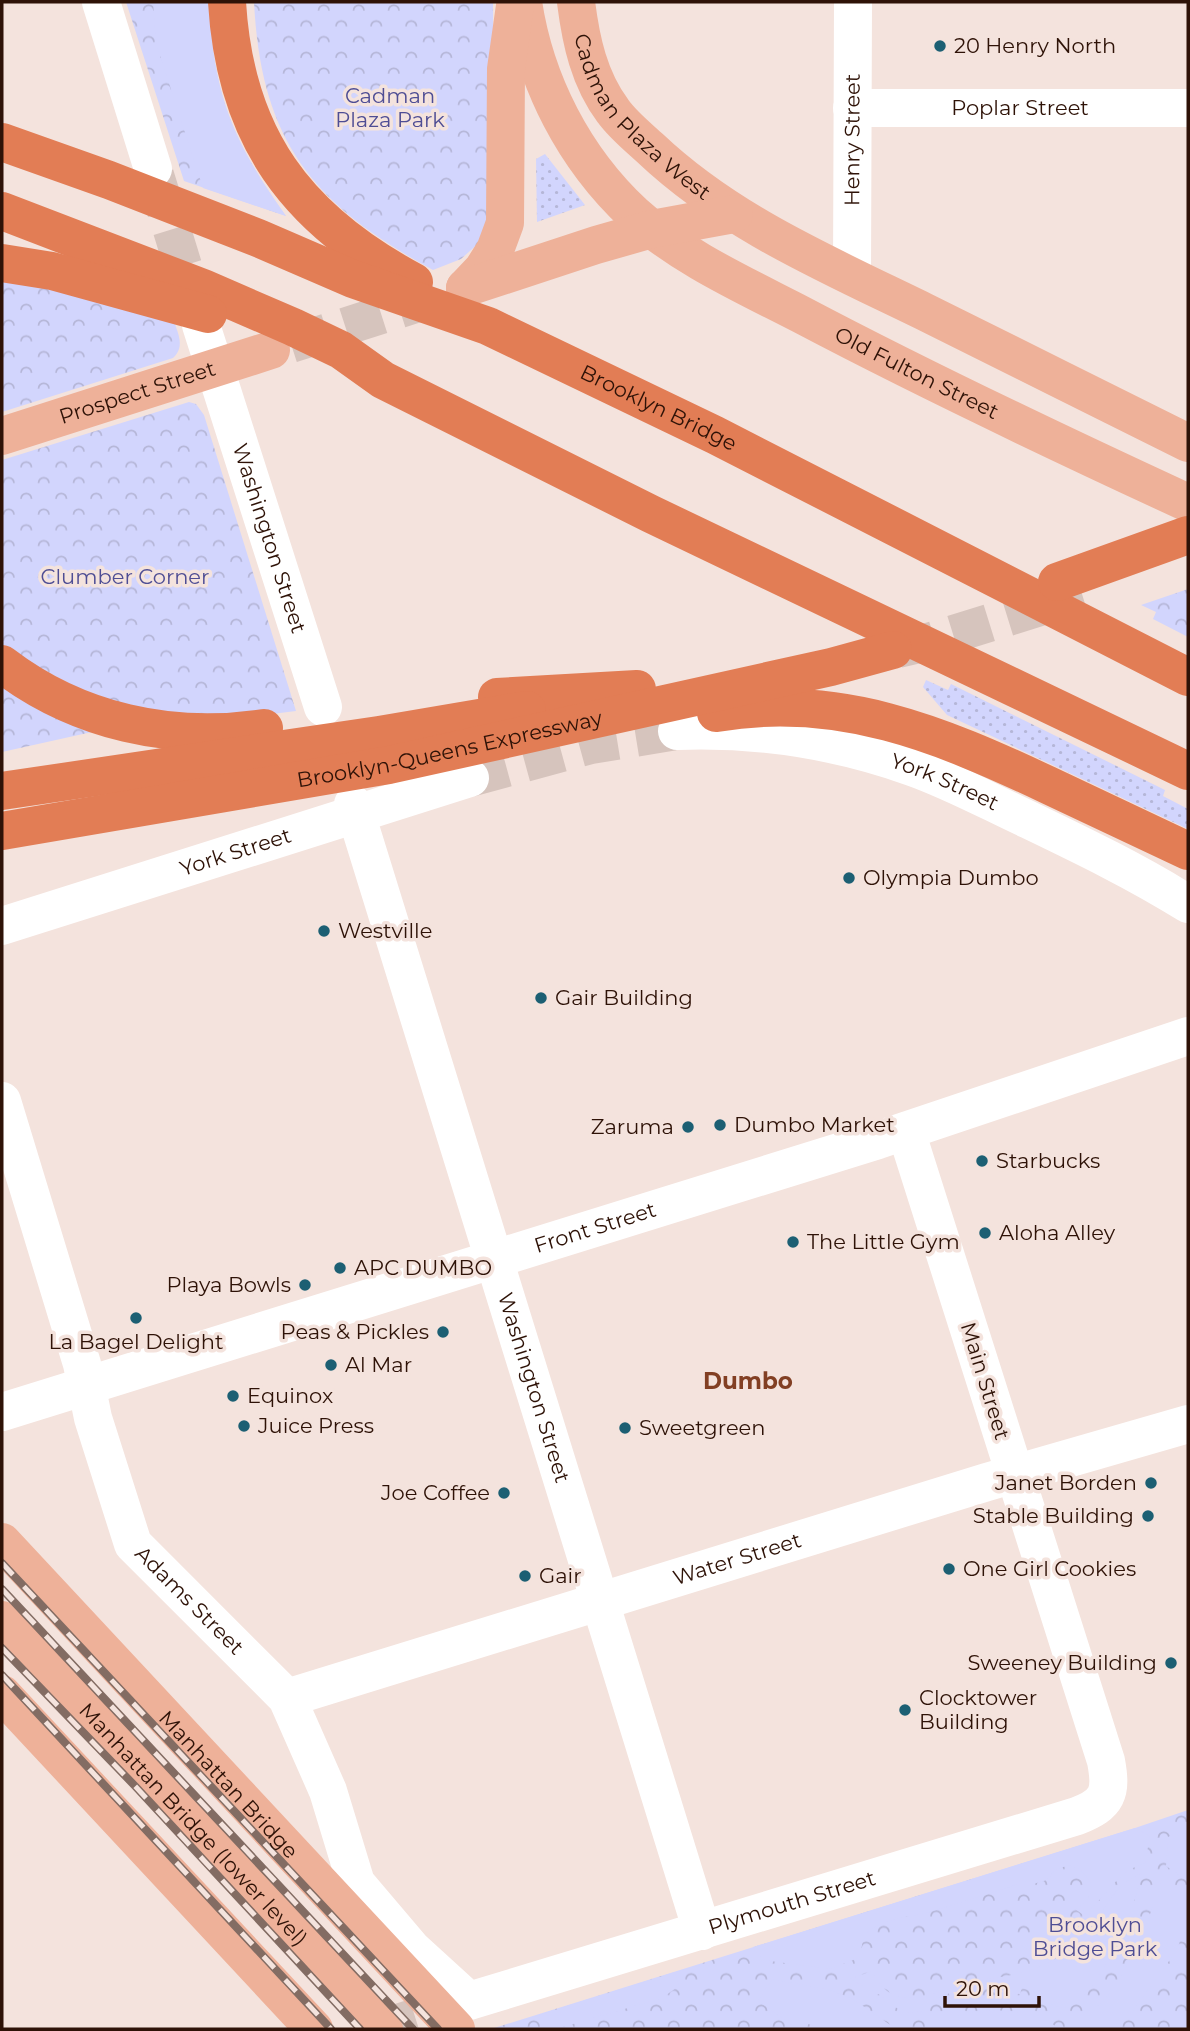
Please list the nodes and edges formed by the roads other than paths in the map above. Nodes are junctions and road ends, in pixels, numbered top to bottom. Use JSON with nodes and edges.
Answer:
{"nodes":[{"id":1,"x":101,"y":2,"type":"edge"},
{"id":2,"x":228,"y":2,"type":"edge"},
{"id":3,"x":516,"y":2,"type":"edge"},
{"id":4,"x":523,"y":2,"type":"edge"},
{"id":5,"x":576,"y":2,"type":"edge"},
{"id":6,"x":853,"y":2,"type":"edge"},
{"id":7,"x":852,"y":108,"type":"junction"},
{"id":8,"x":1188,"y":108,"type":"edge"},
{"id":9,"x":2,"y":142,"type":"edge"},
{"id":10,"x":153,"y":169,"type":"tunnel mouth"},
{"id":11,"x":2,"y":211,"type":"edge"},
{"id":12,"x":734,"y":215,"type":"junction"},
{"id":13,"x":652,"y":229,"type":"junction"},
{"id":14,"x":2,"y":263,"type":"edge"},
{"id":15,"x":852,"y":276,"type":"junction"},
{"id":16,"x":139,"y":279,"type":"junction"},
{"id":17,"x":201,"y":325,"type":"tunnel mouth"},
{"id":18,"x":488,"y":326,"type":"junction"},
{"id":19,"x":271,"y":350,"type":"tunnel mouth"},
{"id":20,"x":215,"y":368,"type":"junction"},
{"id":21,"x":2,"y":436,"type":"edge"},
{"id":22,"x":1188,"y":443,"type":"edge"},
{"id":23,"x":1188,"y":503,"type":"edge"},
{"id":24,"x":1184,"y":544,"type":"edge"},
{"id":25,"x":1070,"y":588,"type":"tunnel mouth"},
{"id":26,"x":2,"y":664,"type":"edge"},
{"id":27,"x":1188,"y":677,"type":"edge"},
{"id":28,"x":323,"y":707,"type":"dead end"},
{"id":29,"x":677,"y":731,"type":"tunnel mouth"},
{"id":30,"x":380,"y":738,"type":"junction"},
{"id":31,"x":290,"y":752,"type":"junction"},
{"id":32,"x":462,"y":765,"type":"junction"},
{"id":33,"x":1188,"y":771,"type":"edge"},
{"id":34,"x":2,"y":791,"type":"edge"},
{"id":35,"x":355,"y":809,"type":"junction"},
{"id":36,"x":2,"y":831,"type":"edge"},
{"id":37,"x":1188,"y":851,"type":"edge"},
{"id":38,"x":1188,"y":904,"type":"edge"},
{"id":39,"x":2,"y":926,"type":"edge"},
{"id":40,"x":1188,"y":1036,"type":"edge"},
{"id":41,"x":2,"y":1101,"type":"edge"},
{"id":42,"x":906,"y":1131,"type":"junction"},
{"id":43,"x":495,"y":1260,"type":"junction"},
{"id":44,"x":86,"y":1385,"type":"junction"},
{"id":45,"x":2,"y":1412,"type":"edge"},
{"id":46,"x":1188,"y":1424,"type":"edge"},
{"id":47,"x":1015,"y":1475,"type":"junction"},
{"id":48,"x":2,"y":1542,"type":"edge"},
{"id":49,"x":599,"y":1600,"type":"junction"},
{"id":50,"x":2,"y":1620,"type":"edge"},
{"id":51,"x":2,"y":1694,"type":"edge"},
{"id":52,"x":287,"y":1698,"type":"junction"},
{"id":53,"x":1108,"y":1793,"type":"joint"},
{"id":54,"x":702,"y":1931,"type":"junction"},
{"id":55,"x":463,"y":2015,"type":"edge"},
{"id":56,"x":314,"y":2029,"type":"edge"},
{"id":57,"x":384,"y":2029,"type":"edge"}],
"edges":[{"from":1,"to":10,"type":"street"},
{"from":2,"to":18,"type":"highway"},
{"from":3,"to":13,"type":"main road"},
{"from":4,"to":13,"type":"main road"},
{"from":5,"to":12,"type":"main road","name":"Cadman Plaza West"},
{"from":6,"to":7,"type":"street","name":"Henry Street"},
{"from":7,"to":8,"type":"street","name":"Poplar Street"},
{"from":7,"to":15,"type":"street","name":"Henry Street"},
{"from":9,"to":18,"type":"highway","name":"Brooklyn Bridge"},
{"from":11,"to":16,"type":"highway"},
{"from":12,"to":13,"type":"main road"},
{"from":12,"to":15,"type":"main road"},
{"from":13,"to":23,"type":"main road","name":"Old Fulton Street"},
{"from":14,"to":16,"type":"highway"},
{"from":15,"to":22,"type":"main road"},
{"from":16,"to":33,"type":"highway"},
{"from":17,"to":20,"type":"street","name":"Washington Street"},
{"from":18,"to":27,"type":"highway","name":"Brooklyn Bridge"},
{"from":19,"to":20,"type":"main road","name":"Prospect Street"},
{"from":20,"to":21,"type":"main road","name":"Prospect Street"},
{"from":20,"to":28,"type":"street","name":"Washington Street"},
{"from":24,"to":25,"type":"highway"},
{"from":26,"to":31,"type":"highway"},
{"from":29,"to":38,"type":"street","name":"York Street"},
{"from":30,"to":31,"type":"highway"},
{"from":30,"to":31,"type":"highway","name":"Brooklyn-Queens Expressway"},
{"from":30,"to":32,"type":"highway","name":"Brooklyn-Queens Expressway"},
{"from":30,"to":32,"type":"highway","name":"Brooklyn-Queens Expressway"},
{"from":31,"to":34,"type":"highway","name":"Brooklyn-Queens Expressway"},
{"from":31,"to":36,"type":"highway","name":"Brooklyn-Queens Expressway"},
{"from":32,"to":35,"type":"street","name":"York Street"},
{"from":32,"to":37,"type":"highway"},
{"from":35,"to":39,"type":"street","name":"York Street"},
{"from":35,"to":43,"type":"street","name":"Washington Street"},
{"from":40,"to":42,"type":"street","name":"Front Street"},
{"from":41,"to":44,"type":"street","name":"Adams Street"},
{"from":42,"to":43,"type":"street","name":"Front Street"},
{"from":42,"to":47,"type":"street","name":"Main Street"},
{"from":43,"to":44,"type":"street","name":"Front Street"},
{"from":43,"to":49,"type":"street","name":"Washington Street"},
{"from":44,"to":45,"type":"street","name":"Front Street"},
{"from":44,"to":52,"type":"street","name":"Adams Street"},
{"from":46,"to":47,"type":"street","name":"Water Street"},
{"from":47,"to":49,"type":"street","name":"Water Street"},
{"from":47,"to":53,"type":"street","name":"Main Street"},
{"from":48,"to":55,"type":"main road","name":"Manhattan Bridge"},
{"from":49,"to":52,"type":"street","name":"Water Street"},
{"from":49,"to":54,"type":"street","name":"Washington Street"},
{"from":50,"to":57,"type":"main road","name":"Manhattan Bridge (lower level)"},
{"from":51,"to":56,"type":"main road"},
{"from":52,"to":55,"type":"street","name":"Adams Street"},
{"from":53,"to":54,"type":"street","name":"Plymouth Street"},
{"from":54,"to":55,"type":"street","name":"Plymouth Street"}]}
